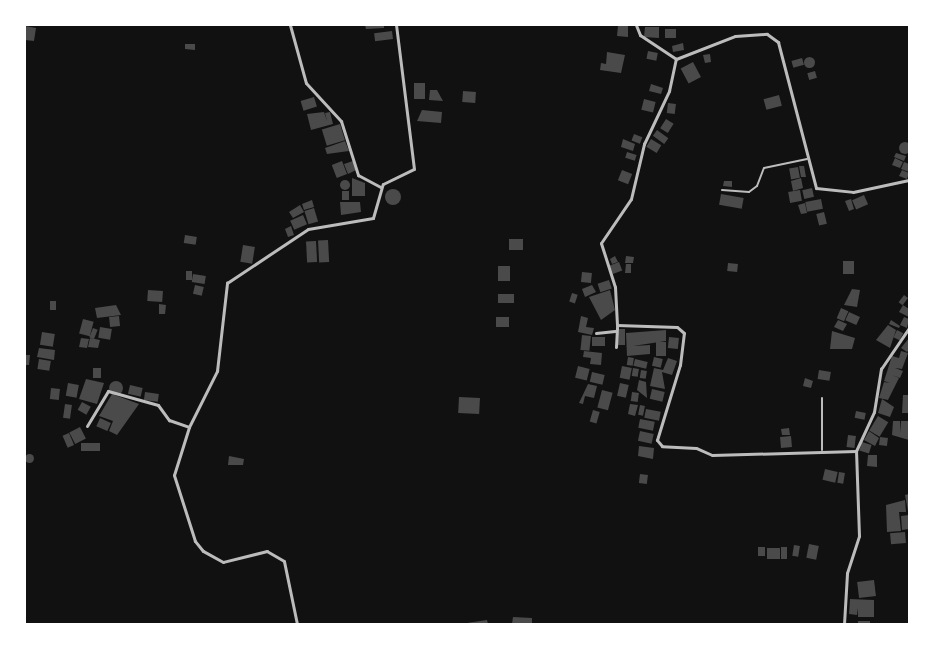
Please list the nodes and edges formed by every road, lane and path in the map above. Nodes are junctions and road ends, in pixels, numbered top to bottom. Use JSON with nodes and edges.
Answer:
{"nodes":[{"id":1,"x":290,"y":25,"type":"edge"},
{"id":2,"x":396,"y":25,"type":"edge"},
{"id":3,"x":636,"y":25,"type":"edge"},
{"id":4,"x":676,"y":59,"type":"junction"},
{"id":5,"x":806,"y":160,"type":"junction"},
{"id":6,"x":909,"y":180,"type":"edge"},
{"id":7,"x":381,"y":187,"type":"junction"},
{"id":8,"x":722,"y":190,"type":"dead end"},
{"id":9,"x":617,"y":325,"type":"junction"},
{"id":10,"x":909,"y":328,"type":"edge"},
{"id":11,"x":615,"y":331,"type":"junction"},
{"id":12,"x":596,"y":332,"type":"dead end"},
{"id":13,"x":616,"y":347,"type":"dead end"},
{"id":14,"x":822,"y":398,"type":"dead end"},
{"id":15,"x":87,"y":426,"type":"dead end"},
{"id":16,"x":189,"y":426,"type":"junction"},
{"id":17,"x":822,"y":450,"type":"junction"},
{"id":18,"x":856,"y":451,"type":"junction"},
{"id":19,"x":297,"y":624,"type":"edge"},
{"id":20,"x":844,"y":624,"type":"edge"}],
"edges":[{"from":1,"to":7,"type":"street"},
{"from":2,"to":7,"type":"street"},
{"from":3,"to":4,"type":"street"},
{"from":4,"to":5,"type":"street"},
{"from":4,"to":9,"type":"street"},
{"from":5,"to":6,"type":"street"},
{"from":5,"to":8,"type":"lane"},
{"from":7,"to":16,"type":"street"},
{"from":9,"to":11,"type":"street"},
{"from":9,"to":17,"type":"street"},
{"from":10,"to":18,"type":"street"},
{"from":11,"to":12,"type":"street"},
{"from":11,"to":13,"type":"street"},
{"from":14,"to":17,"type":"lane"},
{"from":15,"to":16,"type":"street"},
{"from":16,"to":19,"type":"street"},
{"from":17,"to":18,"type":"street"},
{"from":18,"to":20,"type":"street"}]}
